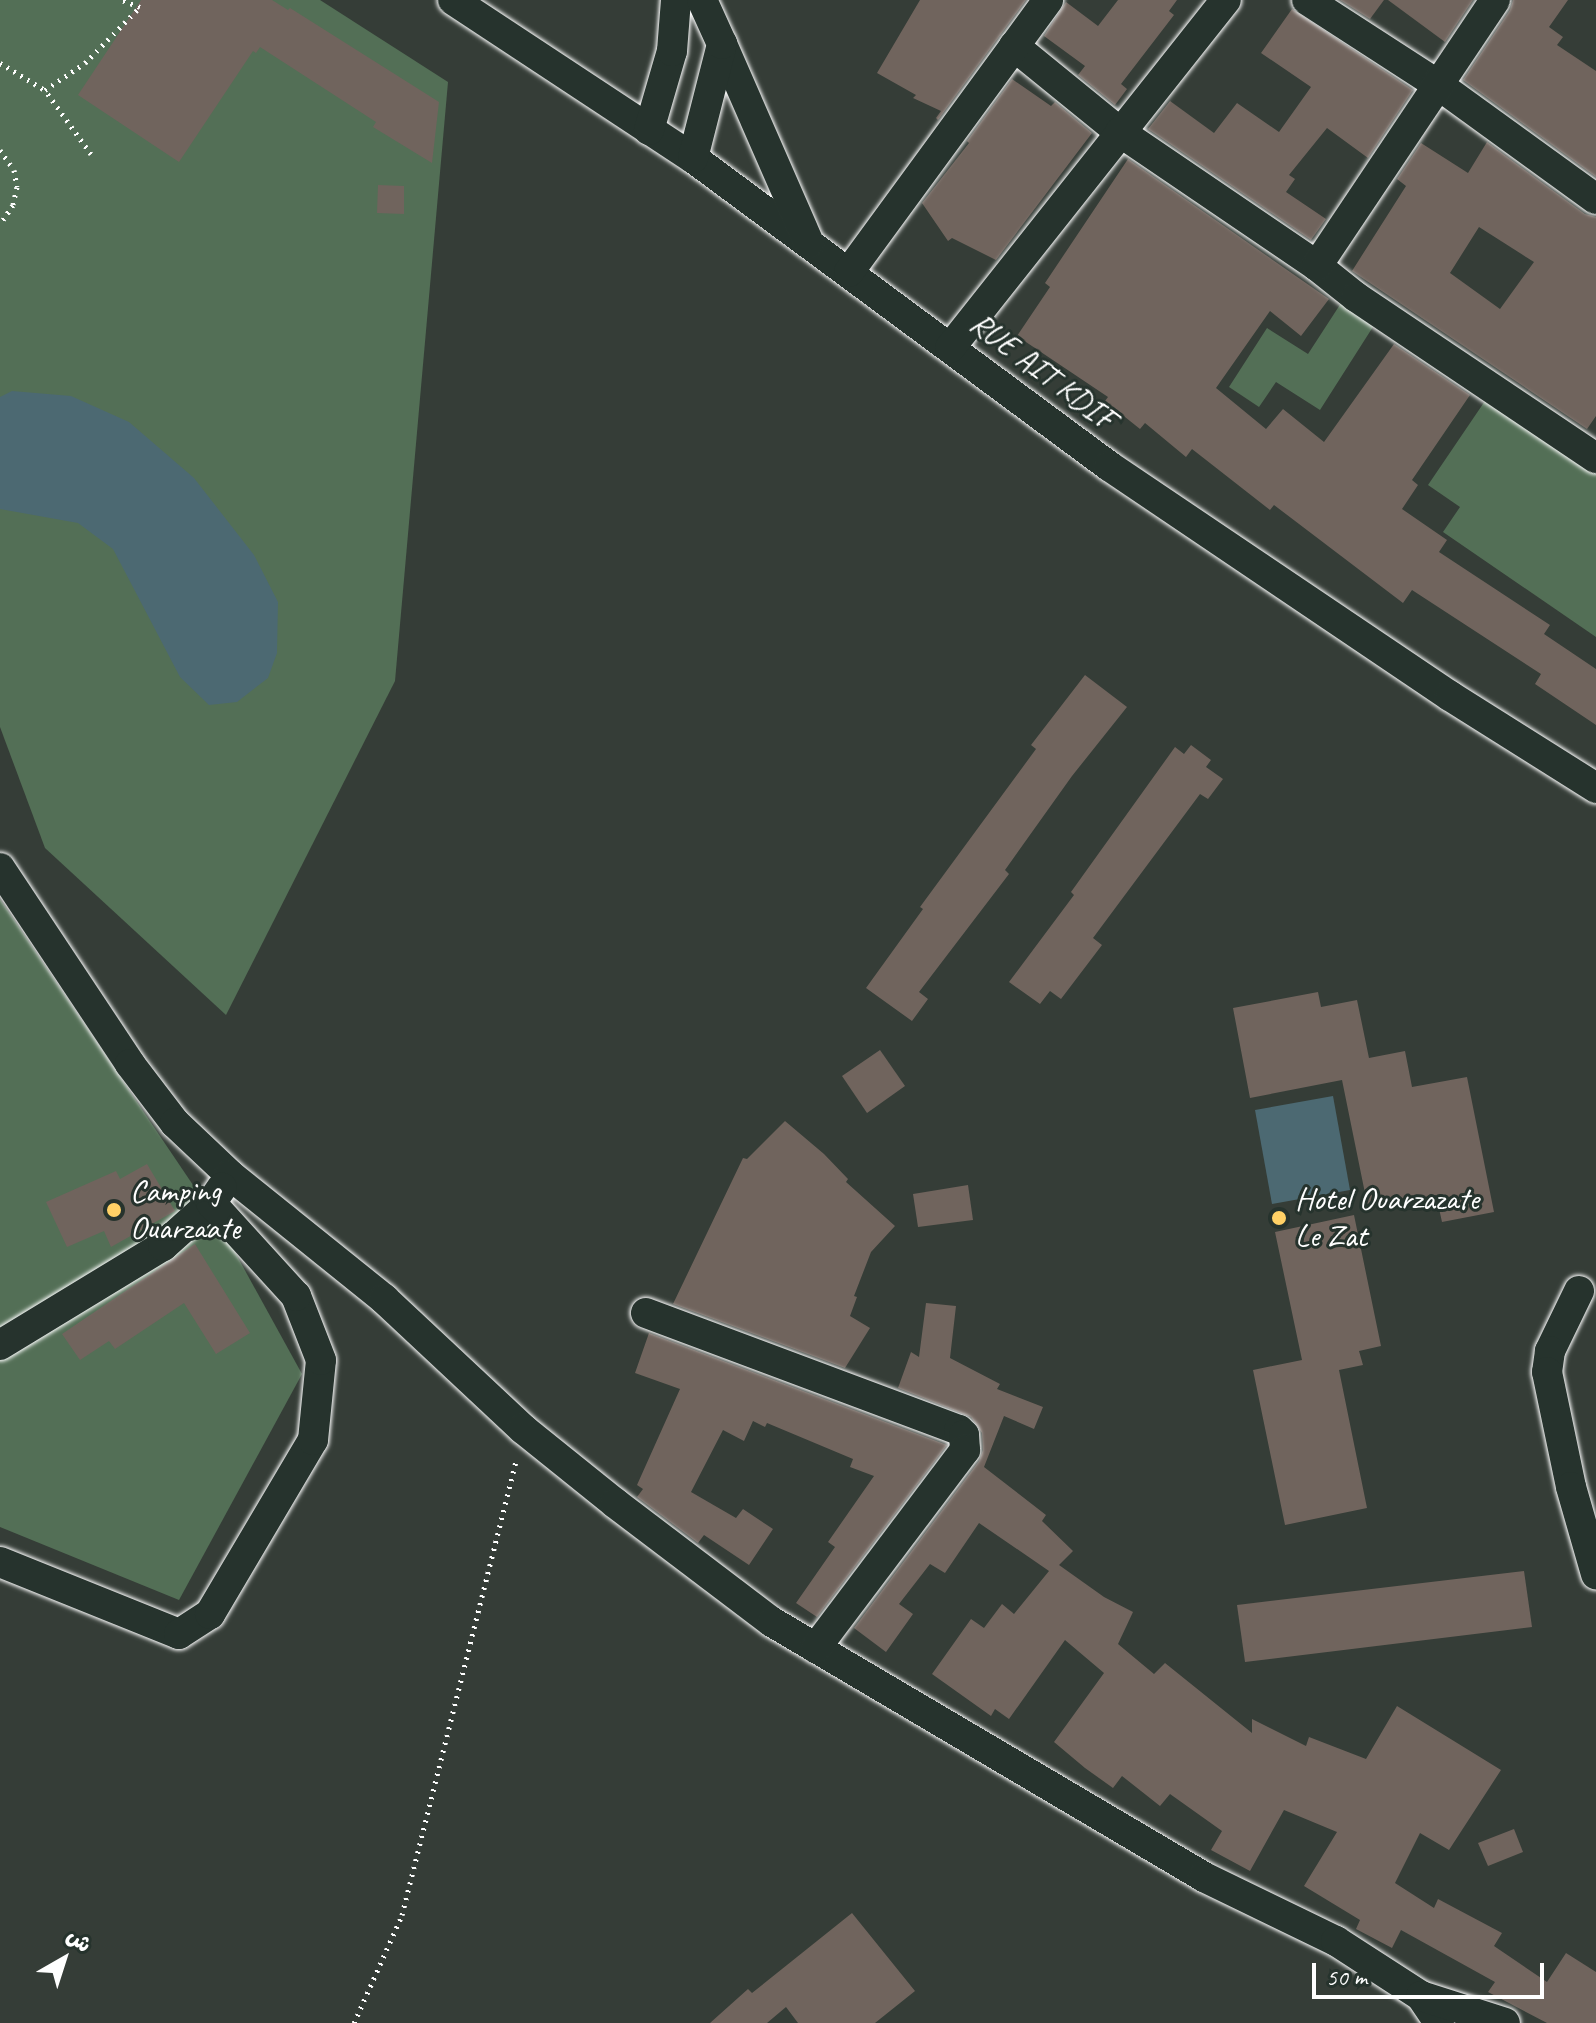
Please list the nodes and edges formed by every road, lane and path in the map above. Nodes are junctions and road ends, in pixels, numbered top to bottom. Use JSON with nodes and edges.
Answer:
{"nodes":[{"id":1,"x":122,"y":0,"type":"edge"},
{"id":2,"x":453,"y":0,"type":"edge"},
{"id":3,"x":1048,"y":0,"type":"edge"},
{"id":4,"x":1226,"y":0,"type":"edge"},
{"id":5,"x":1307,"y":0,"type":"edge"},
{"id":6,"x":1495,"y":0,"type":"edge"},
{"id":7,"x":697,"y":1,"type":"edge"},
{"id":8,"x":722,"y":44,"type":"junction"},
{"id":9,"x":1014,"y":46,"type":"junction"},
{"id":10,"x":0,"y":63,"type":"edge"},
{"id":11,"x":1437,"y":84,"type":"junction"},
{"id":12,"x":45,"y":90,"type":"junction"},
{"id":13,"x":649,"y":130,"type":"junction"},
{"id":14,"x":1120,"y":132,"type":"junction"},
{"id":15,"x":0,"y":150,"type":"edge"},
{"id":16,"x":91,"y":154,"type":"dead end"},
{"id":17,"x":693,"y":158,"type":"junction"},
{"id":18,"x":1596,"y":199,"type":"edge"},
{"id":19,"x":0,"y":224,"type":"edge"},
{"id":20,"x":810,"y":245,"type":"junction"},
{"id":21,"x":1317,"y":266,"type":"junction"},
{"id":22,"x":849,"y":272,"type":"junction"},
{"id":23,"x":950,"y":348,"type":"junction"},
{"id":24,"x":1596,"y":458,"type":"edge"},
{"id":25,"x":1596,"y":788,"type":"edge"},
{"id":26,"x":0,"y":868,"type":"edge"},
{"id":27,"x":230,"y":1175,"type":"junction"},
{"id":28,"x":211,"y":1203,"type":"junction"},
{"id":29,"x":1579,"y":1291,"type":"dead end"},
{"id":30,"x":646,"y":1313,"type":"dead end"},
{"id":31,"x":0,"y":1345,"type":"edge"},
{"id":32,"x":523,"y":1429,"type":"junction"},
{"id":33,"x":1584,"y":1487,"type":"edge"},
{"id":34,"x":0,"y":1562,"type":"edge"},
{"id":35,"x":1596,"y":1574,"type":"edge"},
{"id":36,"x":816,"y":1648,"type":"junction"},
{"id":37,"x":1421,"y":1996,"type":"junction"},
{"id":38,"x":354,"y":2023,"type":"edge"},
{"id":39,"x":1439,"y":2023,"type":"edge"},
{"id":40,"x":1505,"y":2023,"type":"edge"}],
"edges":[{"from":1,"to":12,"type":"path"},
{"from":2,"to":13,"type":"street","name":"RUE AIT KDIF"},
{"from":3,"to":9,"type":"street"},
{"from":4,"to":14,"type":"street"},
{"from":5,"to":11,"type":"street"},
{"from":6,"to":11,"type":"street"},
{"from":7,"to":8,"type":"street"},
{"from":7,"to":13,"type":"street"},
{"from":8,"to":17,"type":"street"},
{"from":8,"to":20,"type":"street"},
{"from":9,"to":14,"type":"street"},
{"from":9,"to":22,"type":"street"},
{"from":10,"to":12,"type":"path"},
{"from":11,"to":18,"type":"street"},
{"from":11,"to":21,"type":"street"},
{"from":12,"to":16,"type":"path"},
{"from":13,"to":17,"type":"street","name":"RUE AIT KDIF"},
{"from":14,"to":21,"type":"street"},
{"from":14,"to":23,"type":"street"},
{"from":15,"to":19,"type":"path"},
{"from":17,"to":20,"type":"street","name":"RUE AIT KDIF"},
{"from":20,"to":22,"type":"street","name":"RUE AIT KDIF"},
{"from":21,"to":24,"type":"street"},
{"from":22,"to":23,"type":"street","name":"RUE AIT KDIF"},
{"from":23,"to":25,"type":"street","name":"RUE AIT KDIF"},
{"from":26,"to":27,"type":"street"},
{"from":27,"to":28,"type":"street"},
{"from":27,"to":32,"type":"street"},
{"from":28,"to":31,"type":"street"},
{"from":28,"to":34,"type":"street"},
{"from":29,"to":33,"type":"street"},
{"from":30,"to":36,"type":"street"},
{"from":32,"to":36,"type":"street"},
{"from":32,"to":38,"type":"path"},
{"from":33,"to":35,"type":"street"},
{"from":36,"to":37,"type":"street"},
{"from":37,"to":39,"type":"street"},
{"from":37,"to":40,"type":"street"}]}
